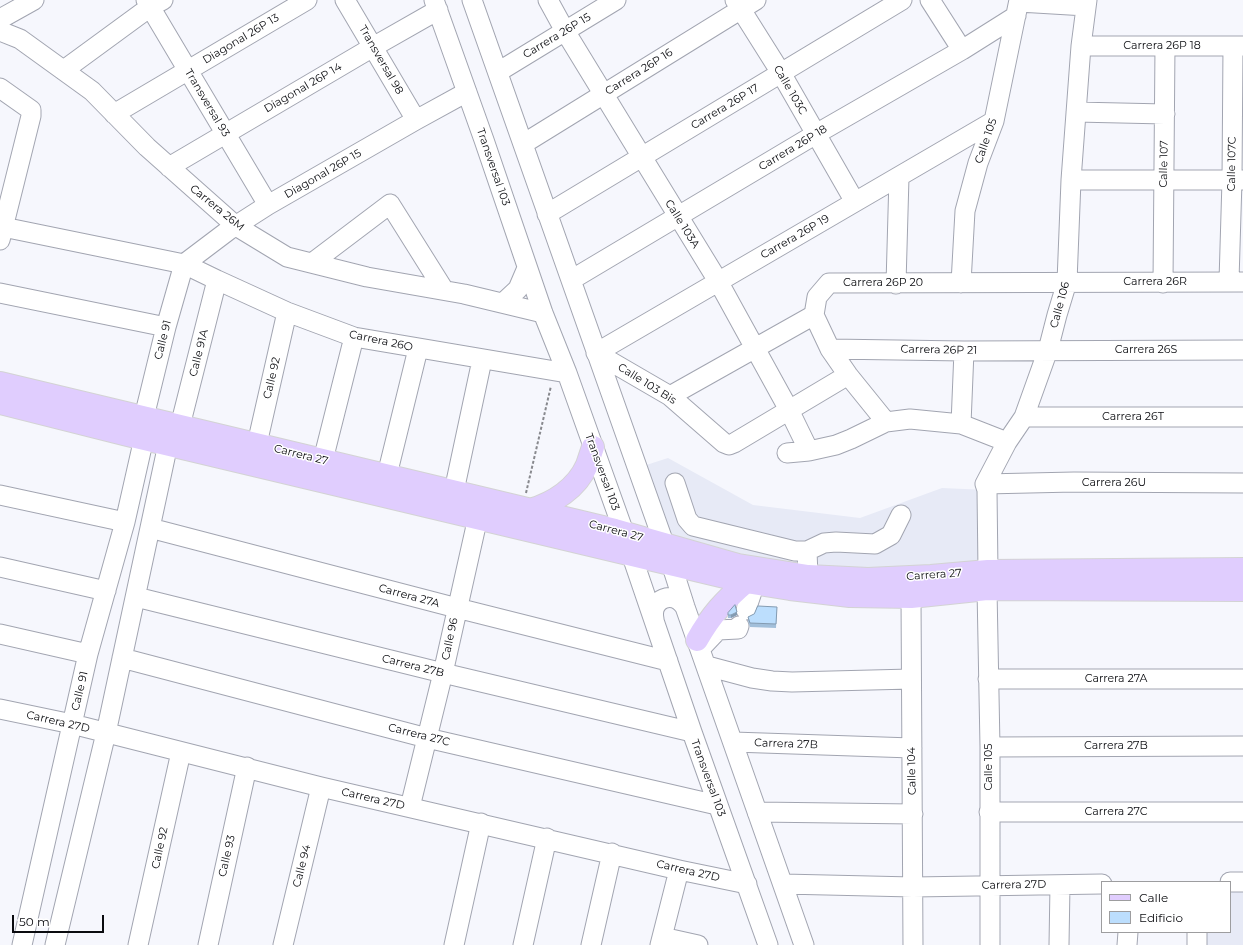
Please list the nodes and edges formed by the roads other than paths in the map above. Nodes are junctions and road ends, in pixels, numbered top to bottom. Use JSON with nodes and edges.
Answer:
{"nodes":[{"id":1,"x":34,"y":0,"type":"edge"},
{"id":2,"x":307,"y":0,"type":"edge"},
{"id":3,"x":345,"y":0,"type":"edge"},
{"id":4,"x":472,"y":0,"type":"edge"},
{"id":5,"x":548,"y":0,"type":"edge"},
{"id":6,"x":616,"y":0,"type":"edge"},
{"id":7,"x":902,"y":0,"type":"edge"},
{"id":8,"x":930,"y":0,"type":"edge"},
{"id":9,"x":153,"y":2,"type":"edge"},
{"id":10,"x":744,"y":3,"type":"edge"},
{"id":11,"x":1087,"y":3,"type":"edge"},
{"id":12,"x":436,"y":5,"type":"edge"},
{"id":13,"x":1018,"y":6,"type":"edge"},
{"id":14,"x":0,"y":19,"type":"edge"},
{"id":15,"x":0,"y":31,"type":"edge"},
{"id":16,"x":565,"y":31,"type":"junction"},
{"id":17,"x":1081,"y":46,"type":"junction"},
{"id":18,"x":1165,"y":46,"type":"junction"},
{"id":19,"x":1238,"y":46,"type":"edge"},
{"id":20,"x":373,"y":47,"type":"junction"},
{"id":21,"x":962,"y":50,"type":"junction"},
{"id":22,"x":64,"y":70,"type":"junction"},
{"id":23,"x":188,"y":70,"type":"junction"},
{"id":24,"x":498,"y":72,"type":"junction"},
{"id":25,"x":781,"y":73,"type":"junction"},
{"id":26,"x":0,"y":88,"type":"edge"},
{"id":27,"x":467,"y":92,"type":"junction"},
{"id":28,"x":604,"y":94,"type":"junction"},
{"id":29,"x":1076,"y":112,"type":"junction"},
{"id":30,"x":114,"y":114,"type":"junction"},
{"id":31,"x":1165,"y":114,"type":"junction"},
{"id":32,"x":416,"y":120,"type":"junction"},
{"id":33,"x":994,"y":121,"type":"junction"},
{"id":34,"x":225,"y":134,"type":"junction"},
{"id":35,"x":816,"y":134,"type":"junction"},
{"id":36,"x":523,"y":144,"type":"junction"},
{"id":37,"x":642,"y":158,"type":"junction"},
{"id":38,"x":169,"y":167,"type":"junction"},
{"id":39,"x":899,"y":177,"type":"junction"},
{"id":40,"x":1163,"y":179,"type":"junction"},
{"id":41,"x":1071,"y":180,"type":"junction"},
{"id":42,"x":1238,"y":180,"type":"edge"},
{"id":43,"x":854,"y":202,"type":"junction"},
{"id":44,"x":268,"y":205,"type":"junction"},
{"id":45,"x":547,"y":214,"type":"junction"},
{"id":46,"x":678,"y":216,"type":"junction"},
{"id":47,"x":233,"y":228,"type":"junction"},
{"id":48,"x":2,"y":233,"type":"edge"},
{"id":49,"x":312,"y":263,"type":"junction"},
{"id":50,"x":184,"y":264,"type":"junction"},
{"id":51,"x":527,"y":268,"type":"junction"},
{"id":52,"x":217,"y":280,"type":"junction"},
{"id":53,"x":571,"y":280,"type":"junction"},
{"id":54,"x":718,"y":281,"type":"junction"},
{"id":55,"x":1236,"y":281,"type":"edge"},
{"id":56,"x":1067,"y":282,"type":"junction"},
{"id":57,"x":961,"y":283,"type":"junction"},
{"id":58,"x":1163,"y":283,"type":"junction"},
{"id":59,"x":896,"y":284,"type":"junction"},
{"id":60,"x":444,"y":290,"type":"junction"},
{"id":61,"x":0,"y":293,"type":"edge"},
{"id":62,"x":503,"y":303,"type":"junction"},
{"id":63,"x":288,"y":312,"type":"junction"},
{"id":64,"x":543,"y":313,"type":"junction"},
{"id":65,"x":814,"y":315,"type":"junction"},
{"id":66,"x":166,"y":327,"type":"junction"},
{"id":67,"x":354,"y":337,"type":"junction"},
{"id":68,"x":755,"y":348,"type":"junction"},
{"id":69,"x":418,"y":349,"type":"junction"},
{"id":70,"x":830,"y":349,"type":"junction"},
{"id":71,"x":1048,"y":350,"type":"junction"},
{"id":72,"x":1243,"y":350,"type":"edge"},
{"id":73,"x":964,"y":351,"type":"junction"},
{"id":74,"x":596,"y":353,"type":"junction"},
{"id":75,"x":482,"y":360,"type":"junction"},
{"id":76,"x":561,"y":372,"type":"junction"},
{"id":77,"x":848,"y":375,"type":"junction"},
{"id":78,"x":0,"y":383,"type":"edge"},
{"id":79,"x":670,"y":396,"type":"junction"},
{"id":80,"x":0,"y":403,"type":"edge"},
{"id":81,"x":789,"y":410,"type":"junction"},
{"id":82,"x":1024,"y":416,"type":"junction"},
{"id":83,"x":1243,"y":417,"type":"edge"},
{"id":84,"x":886,"y":422,"type":"junction"},
{"id":85,"x":961,"y":424,"type":"junction"},
{"id":86,"x":180,"y":426,"type":"junction"},
{"id":87,"x":142,"y":437,"type":"junction"},
{"id":88,"x":1007,"y":442,"type":"junction"},
{"id":89,"x":257,"y":444,"type":"junction"},
{"id":90,"x":593,"y":447,"type":"junction"},
{"id":91,"x":809,"y":451,"type":"junction"},
{"id":92,"x":166,"y":453,"type":"junction"},
{"id":93,"x":787,"y":453,"type":"dead end"},
{"id":94,"x":324,"y":460,"type":"junction"},
{"id":95,"x":386,"y":475,"type":"junction"},
{"id":96,"x":676,"y":483,"type":"dead end"},
{"id":97,"x":1243,"y":483,"type":"edge"},
{"id":98,"x":985,"y":484,"type":"junction"},
{"id":99,"x":454,"y":491,"type":"junction"},
{"id":100,"x":0,"y":495,"type":"edge"},
{"id":101,"x":526,"y":509,"type":"junction"},
{"id":102,"x":901,"y":515,"type":"dead end"},
{"id":103,"x":478,"y":517,"type":"junction"},
{"id":104,"x":125,"y":522,"type":"junction"},
{"id":105,"x":150,"y":528,"type":"junction"},
{"id":106,"x":624,"y":532,"type":"junction"},
{"id":107,"x":663,"y":543,"type":"junction"},
{"id":108,"x":807,"y":551,"type":"junction"},
{"id":109,"x":631,"y":554,"type":"junction"},
{"id":110,"x":671,"y":563,"type":"junction"},
{"id":111,"x":0,"y":567,"type":"edge"},
{"id":112,"x":1243,"y":568,"type":"edge"},
{"id":113,"x":808,"y":576,"type":"junction"},
{"id":114,"x":987,"y":580,"type":"junction"},
{"id":115,"x":751,"y":582,"type":"junction"},
{"id":116,"x":1243,"y":590,"type":"edge"},
{"id":117,"x":106,"y":591,"type":"junction"},
{"id":118,"x":136,"y":597,"type":"junction"},
{"id":119,"x":911,"y":597,"type":"junction"},
{"id":120,"x":685,"y":606,"type":"junction"},
{"id":121,"x":457,"y":608,"type":"junction"},
{"id":122,"x":654,"y":619,"type":"junction"},
{"id":123,"x":0,"y":634,"type":"edge"},
{"id":124,"x":699,"y":644,"type":"junction"},
{"id":125,"x":88,"y":654,"type":"junction"},
{"id":126,"x":122,"y":658,"type":"junction"},
{"id":127,"x":668,"y":661,"type":"junction"},
{"id":128,"x":707,"y":666,"type":"junction"},
{"id":129,"x":442,"y":673,"type":"junction"},
{"id":130,"x":911,"y":679,"type":"junction"},
{"id":131,"x":1243,"y":679,"type":"edge"},
{"id":132,"x":988,"y":680,"type":"junction"},
{"id":133,"x":0,"y":709,"type":"edge"},
{"id":134,"x":72,"y":724,"type":"junction"},
{"id":135,"x":106,"y":732,"type":"junction"},
{"id":136,"x":692,"y":732,"type":"junction"},
{"id":137,"x":426,"y":738,"type":"junction"},
{"id":138,"x":733,"y":742,"type":"junction"},
{"id":139,"x":1243,"y":746,"type":"edge"},
{"id":140,"x":990,"y":747,"type":"junction"},
{"id":141,"x":912,"y":748,"type":"junction"},
{"id":142,"x":181,"y":752,"type":"junction"},
{"id":143,"x":247,"y":767,"type":"junction"},
{"id":144,"x":321,"y":787,"type":"junction"},
{"id":145,"x":717,"y":805,"type":"junction"},
{"id":146,"x":410,"y":807,"type":"junction"},
{"id":147,"x":757,"y":812,"type":"junction"},
{"id":148,"x":989,"y":812,"type":"junction"},
{"id":149,"x":1243,"y":812,"type":"edge"},
{"id":150,"x":913,"y":814,"type":"junction"},
{"id":151,"x":481,"y":823,"type":"junction"},
{"id":152,"x":547,"y":838,"type":"junction"},
{"id":153,"x":612,"y":853,"type":"junction"},
{"id":154,"x":679,"y":870,"type":"junction"},
{"id":155,"x":1231,"y":882,"type":"edge"},
{"id":156,"x":1243,"y":882,"type":"edge"},
{"id":157,"x":746,"y":884,"type":"junction"},
{"id":158,"x":783,"y":884,"type":"junction"},
{"id":159,"x":1101,"y":884,"type":"edge"},
{"id":160,"x":1060,"y":885,"type":"junction"},
{"id":161,"x":990,"y":886,"type":"junction"},
{"id":162,"x":913,"y":887,"type":"junction"},
{"id":163,"x":1128,"y":933,"type":"edge"},
{"id":164,"x":1197,"y":933,"type":"edge"},
{"id":165,"x":661,"y":941,"type":"edge"},
{"id":166,"x":22,"y":945,"type":"edge"},
{"id":167,"x":55,"y":945,"type":"edge"},
{"id":168,"x":138,"y":945,"type":"edge"},
{"id":169,"x":208,"y":945,"type":"edge"},
{"id":170,"x":283,"y":945,"type":"edge"},
{"id":171,"x":454,"y":945,"type":"edge"},
{"id":172,"x":523,"y":945,"type":"edge"},
{"id":173,"x":591,"y":945,"type":"edge"},
{"id":174,"x":698,"y":945,"type":"edge"},
{"id":175,"x":768,"y":945,"type":"edge"},
{"id":176,"x":804,"y":945,"type":"edge"},
{"id":177,"x":913,"y":945,"type":"edge"},
{"id":178,"x":990,"y":945,"type":"edge"},
{"id":179,"x":1060,"y":945,"type":"edge"},
{"id":180,"x":1127,"y":945,"type":"edge"},
{"id":181,"x":1197,"y":945,"type":"edge"}],
"edges":[{"from":1,"to":14,"type":"street"},
{"from":2,"to":23,"type":"street","name":"Diagonal 26P 13"},
{"from":3,"to":20,"type":"street","name":"Transversal 98"},
{"from":4,"to":24,"type":"street"},
{"from":5,"to":16,"type":"street","name":"Calle 103A"},
{"from":6,"to":16,"type":"street","name":"Carrera 26P 15"},
{"from":7,"to":25,"type":"street","name":"Carrera 26P 17"},
{"from":8,"to":21,"type":"street"},
{"from":9,"to":22,"type":"street"},
{"from":9,"to":23,"type":"street","name":"Transversal 93"},
{"from":10,"to":25,"type":"street","name":"Calle 103C"},
{"from":10,"to":28,"type":"street","name":"Carrera 26P 16"},
{"from":11,"to":13,"type":"street"},
{"from":11,"to":17,"type":"street","name":"Calle 106"},
{"from":12,"to":20,"type":"street","name":"Diagonal 26P 14"},
{"from":12,"to":27,"type":"street","name":"Transversal 103"},
{"from":13,"to":21,"type":"street","name":"Carrera 26P 18"},
{"from":13,"to":33,"type":"street","name":"Calle 105"},
{"from":15,"to":22,"type":"street","name":"Carrera 26M"},
{"from":16,"to":24,"type":"street","name":"Carrera 26P 15"},
{"from":16,"to":28,"type":"street","name":"Calle 103A"},
{"from":17,"to":18,"type":"street","name":"Carrera 26P 18"},
{"from":17,"to":29,"type":"street","name":"Calle 106"},
{"from":18,"to":19,"type":"street","name":"Carrera 26P 18"},
{"from":18,"to":31,"type":"street","name":"Calle 107"},
{"from":19,"to":42,"type":"street","name":"Calle 107C"},
{"from":20,"to":32,"type":"street","name":"Transversal 98"},
{"from":20,"to":34,"type":"street","name":"Diagonal 26P 14"},
{"from":21,"to":35,"type":"street","name":"Carrera 26P 18"},
{"from":22,"to":30,"type":"street","name":"Carrera 26M"},
{"from":23,"to":30,"type":"street","name":"Diagonal 26P 13"},
{"from":23,"to":34,"type":"street","name":"Transversal 93"},
{"from":24,"to":36,"type":"street"},
{"from":25,"to":35,"type":"street","name":"Calle 103C"},
{"from":25,"to":37,"type":"street","name":"Carrera 26P 17"},
{"from":26,"to":48,"type":"street"},
{"from":27,"to":32,"type":"street","name":"Diagonal 26P 15"},
{"from":27,"to":51,"type":"street","name":"Transversal 103"},
{"from":28,"to":36,"type":"street","name":"Carrera 26P 16"},
{"from":28,"to":37,"type":"street","name":"Calle 103A"},
{"from":29,"to":31,"type":"street"},
{"from":29,"to":41,"type":"street","name":"Calle 106"},
{"from":30,"to":38,"type":"street","name":"Carrera 26M"},
{"from":31,"to":40,"type":"street","name":"Calle 107"},
{"from":32,"to":44,"type":"street","name":"Diagonal 26P 15"},
{"from":33,"to":39,"type":"street","name":"Carrera 26P 19"},
{"from":33,"to":57,"type":"street","name":"Calle 105"},
{"from":34,"to":38,"type":"street","name":"Diagonal 26P 14"},
{"from":34,"to":44,"type":"street","name":"Transversal 93"},
{"from":35,"to":43,"type":"street","name":"Calle 103C"},
{"from":35,"to":46,"type":"street","name":"Carrera 26P 18"},
{"from":36,"to":45,"type":"street"},
{"from":37,"to":45,"type":"street","name":"Carrera 26P 17"},
{"from":37,"to":46,"type":"street","name":"Calle 103A"},
{"from":38,"to":47,"type":"street","name":"Carrera 26M"},
{"from":39,"to":43,"type":"street","name":"Carrera 26P 19"},
{"from":39,"to":59,"type":"street"},
{"from":40,"to":41,"type":"street"},
{"from":40,"to":42,"type":"street"},
{"from":40,"to":58,"type":"street","name":"Calle 107"},
{"from":41,"to":56,"type":"street","name":"Calle 106"},
{"from":42,"to":55,"type":"street","name":"Calle 107C"},
{"from":43,"to":54,"type":"street","name":"Carrera 26P 19"},
{"from":44,"to":47,"type":"street","name":"Diagonal 26P 15"},
{"from":45,"to":53,"type":"street"},
{"from":46,"to":53,"type":"street","name":"Carrera 26P 18"},
{"from":46,"to":54,"type":"street","name":"Calle 103A"},
{"from":47,"to":49,"type":"street","name":"Carrera 26M"},
{"from":47,"to":50,"type":"street","name":"Diagonal 26P 15"},
{"from":48,"to":50,"type":"street","name":"Carrera 26O"},
{"from":49,"to":60,"type":"street","name":"Carrera 26M"},
{"from":49,"to":60,"type":"street"},
{"from":50,"to":52,"type":"street","name":"Carrera 26O"},
{"from":50,"to":66,"type":"street","name":"Calle 91"},
{"from":51,"to":62,"type":"street"},
{"from":51,"to":64,"type":"street","name":"Transversal 103"},
{"from":52,"to":63,"type":"street","name":"Carrera 26O"},
{"from":52,"to":86,"type":"street","name":"Calle 91A"},
{"from":53,"to":74,"type":"street"},
{"from":54,"to":68,"type":"street","name":"Calle 103A"},
{"from":54,"to":74,"type":"street","name":"Carrera 26P 19"},
{"from":55,"to":58,"type":"street","name":"Carrera 26R"},
{"from":56,"to":57,"type":"street","name":"Carrera 26P 20"},
{"from":56,"to":58,"type":"street","name":"Carrera 26R"},
{"from":56,"to":71,"type":"street","name":"Calle 106"},
{"from":57,"to":59,"type":"street","name":"Carrera 26P 20"},
{"from":59,"to":65,"type":"street","name":"Carrera 26P 20"},
{"from":60,"to":62,"type":"street","name":"Carrera 26M"},
{"from":61,"to":66,"type":"street"},
{"from":62,"to":64,"type":"street","name":"Carrera 26M"},
{"from":63,"to":67,"type":"street","name":"Carrera 26O"},
{"from":63,"to":89,"type":"street","name":"Calle 92"},
{"from":64,"to":76,"type":"street","name":"Transversal 103"},
{"from":65,"to":68,"type":"street"},
{"from":65,"to":70,"type":"street"},
{"from":66,"to":87,"type":"street","name":"Calle 91"},
{"from":67,"to":69,"type":"street","name":"Carrera 26O"},
{"from":67,"to":94,"type":"street"},
{"from":68,"to":79,"type":"street"},
{"from":68,"to":81,"type":"street","name":"Calle 103A"},
{"from":69,"to":75,"type":"street","name":"Carrera 26O"},
{"from":69,"to":95,"type":"street"},
{"from":70,"to":73,"type":"street","name":"Carrera 26P 21"},
{"from":70,"to":77,"type":"street"},
{"from":71,"to":72,"type":"street","name":"Carrera 26S"},
{"from":71,"to":73,"type":"street","name":"Carrera 26P 21"},
{"from":71,"to":82,"type":"street","name":"Calle 106"},
{"from":73,"to":85,"type":"street"},
{"from":74,"to":79,"type":"street","name":"Calle 103 Bis"},
{"from":74,"to":107,"type":"street"},
{"from":75,"to":76,"type":"street","name":"Carrera 26O"},
{"from":75,"to":99,"type":"street"},
{"from":76,"to":90,"type":"street","name":"Transversal 103"},
{"from":77,"to":81,"type":"street"},
{"from":77,"to":84,"type":"street"},
{"from":78,"to":87,"type":"main road","name":"Carrera 27"},
{"from":79,"to":81,"type":"street","name":"Calle 103 Bis"},
{"from":80,"to":87,"type":"main road","name":"Carrera 27"},
{"from":81,"to":91,"type":"street","name":"Calle 103A"},
{"from":82,"to":83,"type":"street","name":"Carrera 26T"},
{"from":82,"to":88,"type":"street","name":"Calle 106"},
{"from":84,"to":85,"type":"street"},
{"from":84,"to":91,"type":"street"},
{"from":85,"to":88,"type":"street"},
{"from":86,"to":87,"type":"main road","name":"Carrera 27"},
{"from":86,"to":89,"type":"main road","name":"Carrera 27"},
{"from":87,"to":92,"type":"main road","name":"Carrera 27"},
{"from":87,"to":104,"type":"street","name":"Calle 91"},
{"from":88,"to":98,"type":"street","name":"Calle 106"},
{"from":89,"to":94,"type":"main road","name":"Carrera 27"},
{"from":90,"to":101,"type":"main road"},
{"from":90,"to":106,"type":"street","name":"Transversal 103"},
{"from":91,"to":93,"type":"street"},
{"from":92,"to":103,"type":"main road","name":"Carrera 27"},
{"from":92,"to":105,"type":"street"},
{"from":94,"to":95,"type":"main road","name":"Carrera 27"},
{"from":95,"to":99,"type":"main road","name":"Carrera 27"},
{"from":96,"to":108,"type":"street"},
{"from":97,"to":98,"type":"street","name":"Carrera 26U"},
{"from":98,"to":114,"type":"street"},
{"from":99,"to":101,"type":"main road","name":"Carrera 27"},
{"from":100,"to":104,"type":"street"},
{"from":101,"to":106,"type":"main road","name":"Carrera 27"},
{"from":102,"to":108,"type":"street"},
{"from":103,"to":109,"type":"main road","name":"Carrera 27"},
{"from":103,"to":121,"type":"street","name":"Calle 96"},
{"from":104,"to":117,"type":"street","name":"Calle 91"},
{"from":105,"to":118,"type":"street"},
{"from":105,"to":121,"type":"street","name":"Carrera 27A"},
{"from":106,"to":107,"type":"main road","name":"Carrera 27"},
{"from":106,"to":109,"type":"street","name":"Transversal 103"},
{"from":107,"to":110,"type":"street"},
{"from":107,"to":113,"type":"main road","name":"Carrera 27"},
{"from":108,"to":113,"type":"street"},
{"from":109,"to":110,"type":"main road","name":"Carrera 27"},
{"from":109,"to":122,"type":"street","name":"Transversal 103"},
{"from":110,"to":115,"type":"main road","name":"Carrera 27"},
{"from":110,"to":120,"type":"street"},
{"from":111,"to":117,"type":"street"},
{"from":112,"to":114,"type":"main road","name":"Carrera 27"},
{"from":113,"to":114,"type":"main road","name":"Carrera 27"},
{"from":114,"to":116,"type":"main road","name":"Carrera 27"},
{"from":114,"to":119,"type":"main road","name":"Carrera 27"},
{"from":114,"to":132,"type":"street","name":"Calle 105"},
{"from":115,"to":119,"type":"main road","name":"Carrera 27"},
{"from":115,"to":124,"type":"main road"},
{"from":115,"to":124,"type":"street"},
{"from":117,"to":125,"type":"street","name":"Calle 91"},
{"from":118,"to":126,"type":"street"},
{"from":118,"to":129,"type":"street","name":"Carrera 27B"},
{"from":119,"to":130,"type":"street","name":"Calle 104"},
{"from":120,"to":122,"type":"street"},
{"from":120,"to":124,"type":"street"},
{"from":121,"to":127,"type":"street","name":"Carrera 27A"},
{"from":121,"to":129,"type":"street","name":"Calle 96"},
{"from":122,"to":127,"type":"street","name":"Transversal 103"},
{"from":123,"to":125,"type":"street"},
{"from":124,"to":128,"type":"street"},
{"from":125,"to":134,"type":"street","name":"Calle 91"},
{"from":126,"to":135,"type":"street"},
{"from":126,"to":137,"type":"street","name":"Carrera 27C"},
{"from":127,"to":136,"type":"street","name":"Transversal 103"},
{"from":128,"to":130,"type":"street"},
{"from":128,"to":138,"type":"street"},
{"from":129,"to":136,"type":"street","name":"Carrera 27B"},
{"from":129,"to":137,"type":"street","name":"Calle 96"},
{"from":130,"to":141,"type":"street","name":"Calle 104"},
{"from":131,"to":132,"type":"street","name":"Carrera 27A"},
{"from":132,"to":140,"type":"street","name":"Calle 105"},
{"from":133,"to":134,"type":"street","name":"Carrera 27D"},
{"from":134,"to":135,"type":"street","name":"Carrera 27D"},
{"from":134,"to":166,"type":"street","name":"Calle 91"},
{"from":135,"to":142,"type":"street","name":"Carrera 27D"},
{"from":135,"to":167,"type":"street"},
{"from":136,"to":145,"type":"street","name":"Transversal 103"},
{"from":137,"to":145,"type":"street","name":"Carrera 27C"},
{"from":137,"to":146,"type":"street","name":"Calle 96"},
{"from":138,"to":141,"type":"street","name":"Carrera 27B"},
{"from":138,"to":147,"type":"street"},
{"from":139,"to":140,"type":"street","name":"Carrera 27B"},
{"from":140,"to":148,"type":"street","name":"Calle 105"},
{"from":141,"to":150,"type":"street","name":"Calle 104"},
{"from":142,"to":143,"type":"street","name":"Carrera 27D"},
{"from":142,"to":168,"type":"street","name":"Calle 92"},
{"from":143,"to":144,"type":"street","name":"Carrera 27D"},
{"from":143,"to":169,"type":"street","name":"Calle 93"},
{"from":144,"to":146,"type":"street","name":"Carrera 27D"},
{"from":144,"to":170,"type":"street","name":"Calle 94"},
{"from":145,"to":157,"type":"street","name":"Transversal 103"},
{"from":146,"to":151,"type":"street","name":"Carrera 27D"},
{"from":147,"to":150,"type":"street"},
{"from":147,"to":158,"type":"street"},
{"from":148,"to":149,"type":"street","name":"Carrera 27C"},
{"from":148,"to":161,"type":"street","name":"Calle 105"},
{"from":150,"to":162,"type":"street","name":"Calle 104"},
{"from":151,"to":152,"type":"street","name":"Carrera 27D"},
{"from":151,"to":171,"type":"street"},
{"from":152,"to":153,"type":"street","name":"Carrera 27D"},
{"from":152,"to":172,"type":"street"},
{"from":153,"to":154,"type":"street","name":"Carrera 27D"},
{"from":153,"to":173,"type":"street"},
{"from":154,"to":157,"type":"street","name":"Carrera 27D"},
{"from":154,"to":165,"type":"street"},
{"from":155,"to":156,"type":"street"},
{"from":157,"to":175,"type":"street","name":"Transversal 103"},
{"from":158,"to":162,"type":"street","name":"Carrera 27D"},
{"from":158,"to":176,"type":"street"},
{"from":159,"to":160,"type":"street","name":"Carrera 27D"},
{"from":160,"to":161,"type":"street","name":"Carrera 27D"},
{"from":160,"to":179,"type":"street"},
{"from":161,"to":162,"type":"street","name":"Carrera 27D"},
{"from":161,"to":178,"type":"street","name":"Calle 105"},
{"from":162,"to":177,"type":"street","name":"Calle 104"},
{"from":163,"to":180,"type":"street"},
{"from":164,"to":181,"type":"street"},
{"from":165,"to":174,"type":"street"}]}
